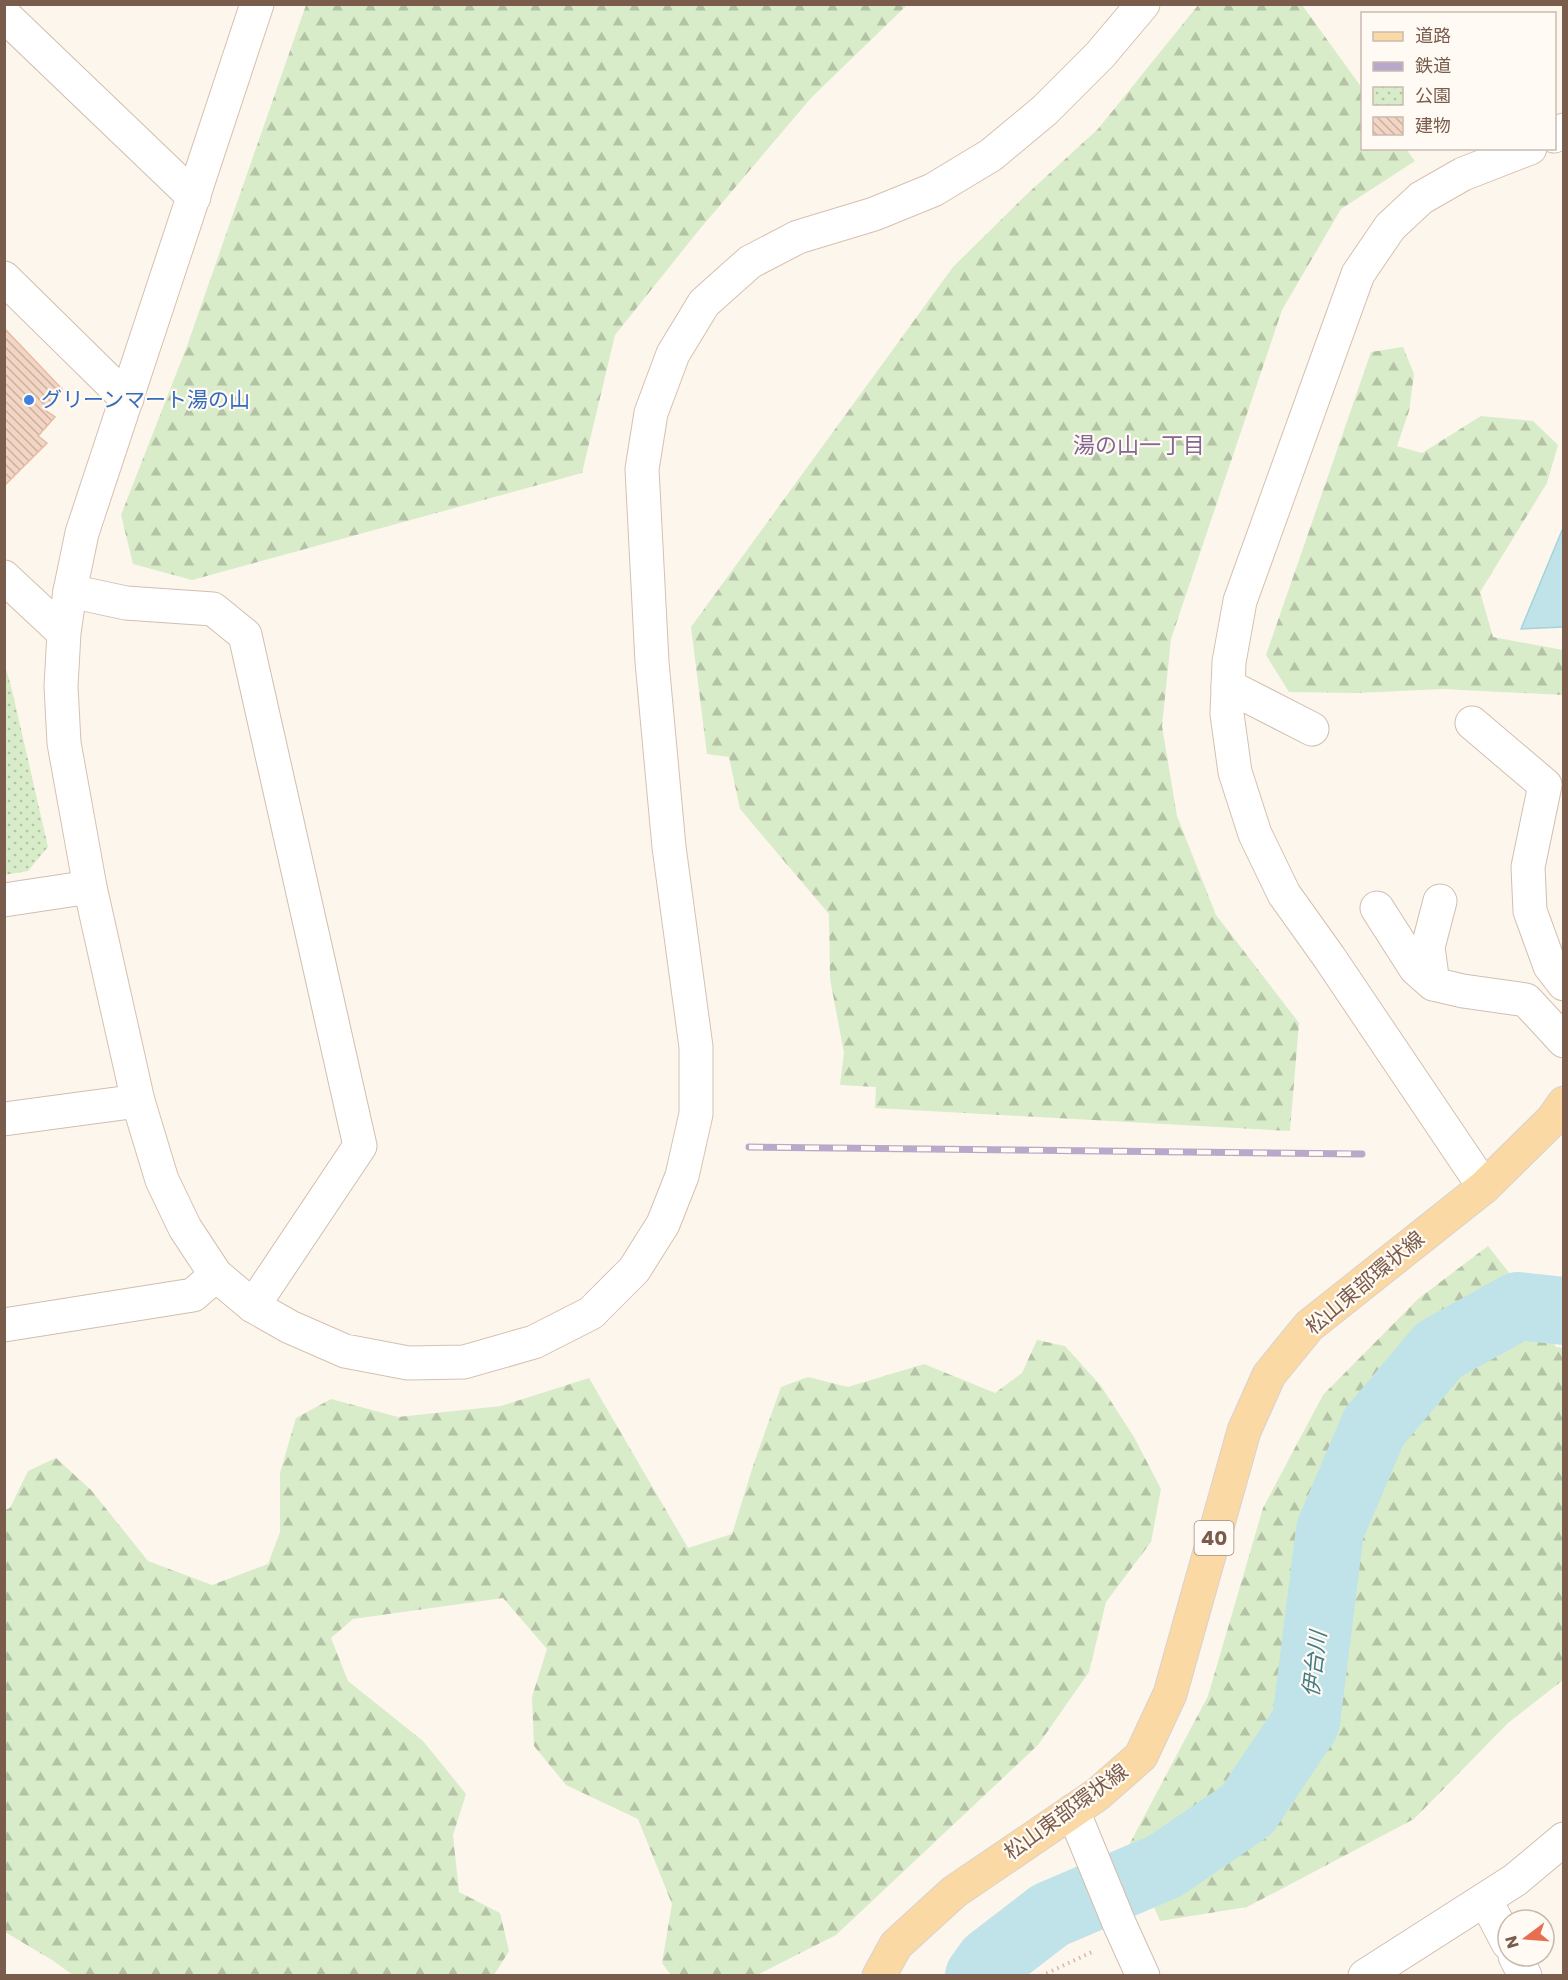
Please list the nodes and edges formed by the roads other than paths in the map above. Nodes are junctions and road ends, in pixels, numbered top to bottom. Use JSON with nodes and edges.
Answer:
{"nodes":[{"id":1,"x":257,"y":4,"type":"edge"},
{"id":2,"x":1143,"y":4,"type":"edge"},
{"id":3,"x":4,"y":15,"type":"edge"},
{"id":4,"x":1525,"y":150,"type":"edge"},
{"id":5,"x":194,"y":197,"type":"junction"},
{"id":6,"x":4,"y":278,"type":"edge"},
{"id":7,"x":126,"y":399,"type":"junction"},
{"id":8,"x":4,"y":577,"type":"edge"},
{"id":9,"x":70,"y":591,"type":"junction"},
{"id":10,"x":64,"y":633,"type":"junction"},
{"id":11,"x":1228,"y":686,"type":"junction"},
{"id":12,"x":1472,"y":723,"type":"dead end"},
{"id":13,"x":1312,"y":729,"type":"dead end"},
{"id":14,"x":90,"y":887,"type":"junction"},
{"id":15,"x":4,"y":900,"type":"edge"},
{"id":16,"x":1440,"y":901,"type":"dead end"},
{"id":17,"x":1377,"y":908,"type":"dead end"},
{"id":18,"x":1433,"y":984,"type":"junction"},
{"id":19,"x":1563,"y":984,"type":"edge"},
{"id":20,"x":1563,"y":1035,"type":"edge"},
{"id":21,"x":138,"y":1101,"type":"junction"},
{"id":22,"x":1563,"y":1103,"type":"edge"},
{"id":23,"x":4,"y":1119,"type":"edge"},
{"id":24,"x":1484,"y":1186,"type":"junction"},
{"id":25,"x":216,"y":1275,"type":"junction"},
{"id":26,"x":254,"y":1306,"type":"junction"},
{"id":27,"x":4,"y":1325,"type":"edge"},
{"id":28,"x":1074,"y":1811,"type":"junction"},
{"id":29,"x":1563,"y":1839,"type":"edge"},
{"id":30,"x":1485,"y":1899,"type":"junction"},
{"id":31,"x":1496,"y":1920,"type":"edge"},
{"id":32,"x":879,"y":1976,"type":"edge"},
{"id":33,"x":1143,"y":1976,"type":"edge"},
{"id":34,"x":1365,"y":1976,"type":"edge"}],
"edges":[{"from":1,"to":5,"type":"street"},
{"from":2,"to":26,"type":"street"},
{"from":3,"to":5,"type":"street"},
{"from":4,"to":11,"type":"street"},
{"from":5,"to":7,"type":"street"},
{"from":6,"to":7,"type":"street"},
{"from":7,"to":9,"type":"street"},
{"from":8,"to":10,"type":"street"},
{"from":9,"to":10,"type":"street"},
{"from":9,"to":26,"type":"street"},
{"from":10,"to":14,"type":"street"},
{"from":11,"to":13,"type":"street"},
{"from":11,"to":24,"type":"street"},
{"from":12,"to":19,"type":"street"},
{"from":14,"to":15,"type":"street"},
{"from":14,"to":21,"type":"street"},
{"from":16,"to":18,"type":"street"},
{"from":17,"to":18,"type":"street"},
{"from":18,"to":20,"type":"street"},
{"from":21,"to":23,"type":"street"},
{"from":21,"to":25,"type":"street"},
{"from":22,"to":24,"type":"main road","name":"松山東部環状線","number":"40"},
{"from":24,"to":28,"type":"main road","name":"松山東部環状線","number":"40"},
{"from":25,"to":26,"type":"street"},
{"from":25,"to":27,"type":"street"},
{"from":28,"to":32,"type":"main road","name":"松山東部環状線","number":"40"},
{"from":28,"to":33,"type":"street"},
{"from":29,"to":30,"type":"street"},
{"from":30,"to":31,"type":"street"},
{"from":30,"to":34,"type":"street"}]}
